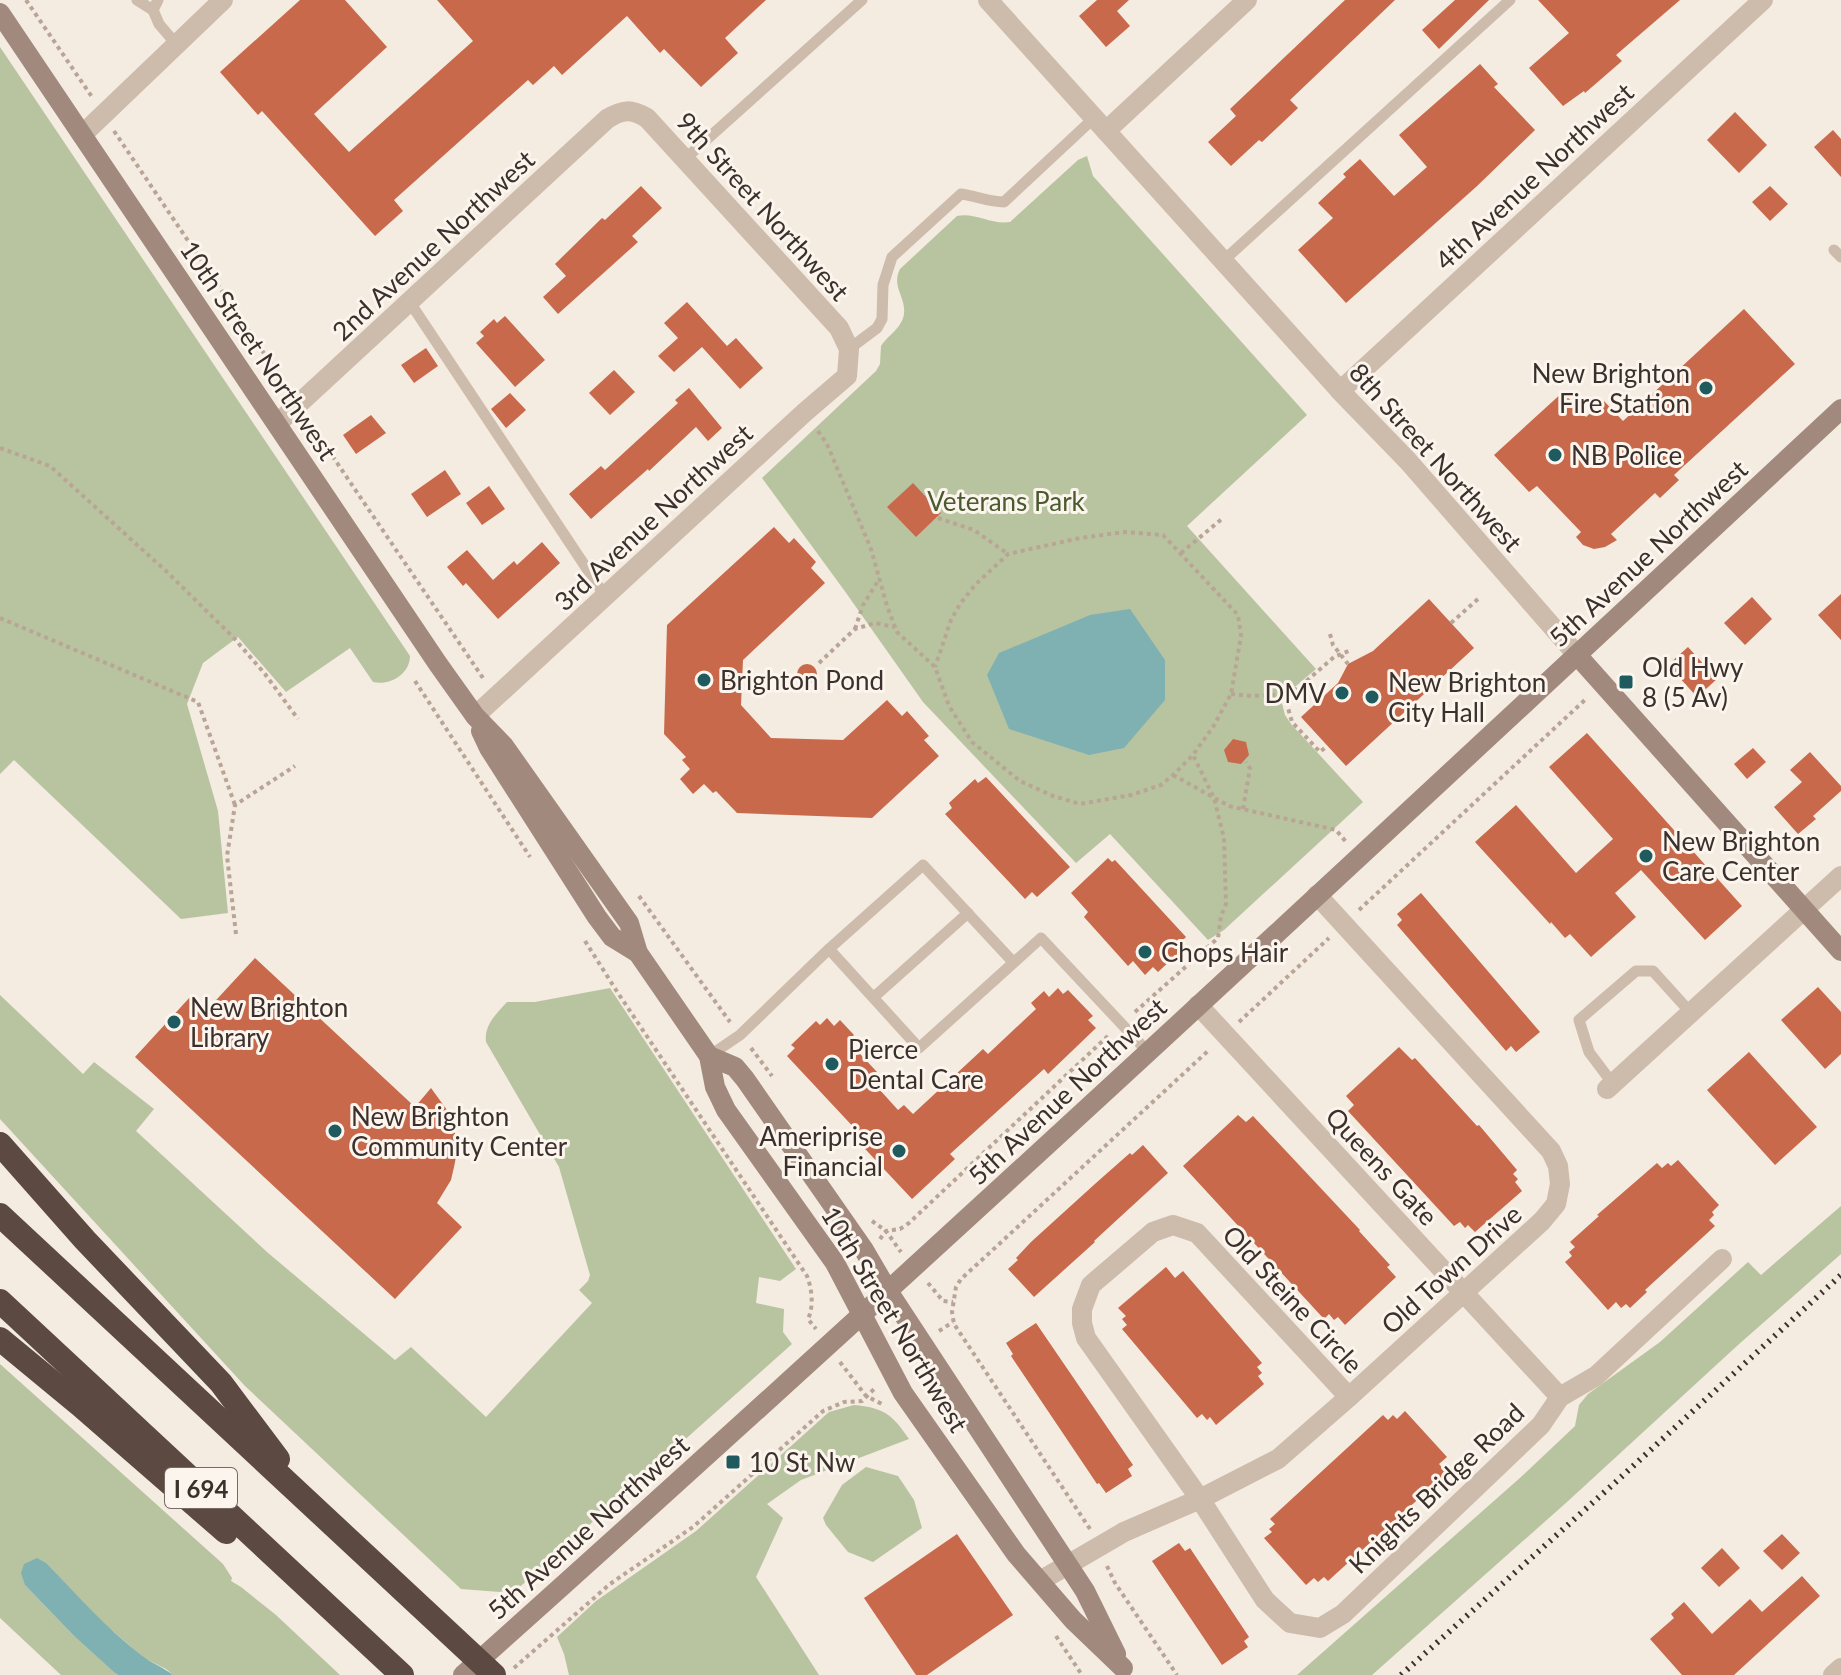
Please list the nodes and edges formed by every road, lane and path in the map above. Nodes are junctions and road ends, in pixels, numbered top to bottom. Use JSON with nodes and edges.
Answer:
{"nodes":[{"id":1,"x":26,"y":0,"type":"edge"},
{"id":2,"x":137,"y":0,"type":"edge"},
{"id":3,"x":223,"y":0,"type":"edge"},
{"id":4,"x":862,"y":0,"type":"edge"},
{"id":5,"x":988,"y":0,"type":"edge"},
{"id":6,"x":1247,"y":0,"type":"edge"},
{"id":7,"x":1510,"y":0,"type":"edge"},
{"id":8,"x":1763,"y":0,"type":"edge"},
{"id":9,"x":155,"y":5,"type":"edge"},
{"id":10,"x":0,"y":13,"type":"edge"},
{"id":11,"x":176,"y":44,"type":"junction"},
{"id":12,"x":87,"y":90,"type":"dead end"},
{"id":13,"x":627,"y":111,"type":"joint"},
{"id":14,"x":1100,"y":125,"type":"junction"},
{"id":15,"x":82,"y":135,"type":"junction"},
{"id":16,"x":121,"y":142,"type":"dead end"},
{"id":17,"x":685,"y":159,"type":"junction"},
{"id":18,"x":1223,"y":261,"type":"junction"},
{"id":19,"x":409,"y":301,"type":"junction"},
{"id":20,"x":849,"y":349,"type":"junction"},
{"id":21,"x":282,"y":380,"type":"dead end"},
{"id":22,"x":1340,"y":391,"type":"junction"},
{"id":23,"x":1841,"y":409,"type":"edge"},
{"id":24,"x":805,"y":412,"type":"junction"},
{"id":25,"x":278,"y":423,"type":"junction"},
{"id":26,"x":313,"y":428,"type":"dead end"},
{"id":27,"x":0,"y":448,"type":"edge"},
{"id":28,"x":938,"y":518,"type":"dead end"},
{"id":29,"x":1223,"y":518,"type":"dead end"},
{"id":30,"x":1181,"y":553,"type":"junction"},
{"id":31,"x":1008,"y":554,"type":"junction"},
{"id":32,"x":880,"y":578,"type":"junction"},
{"id":33,"x":605,"y":596,"type":"junction"},
{"id":34,"x":1478,"y":599,"type":"dead end"},
{"id":35,"x":0,"y":618,"type":"edge"},
{"id":36,"x":1451,"y":623,"type":"dead end"},
{"id":37,"x":895,"y":627,"type":"junction"},
{"id":38,"x":855,"y":629,"type":"junction"},
{"id":39,"x":1330,"y":634,"type":"dead end"},
{"id":40,"x":1351,"y":650,"type":"dead end"},
{"id":41,"x":1340,"y":654,"type":"junction"},
{"id":42,"x":1577,"y":655,"type":"junction"},
{"id":43,"x":819,"y":663,"type":"dead end"},
{"id":44,"x":1348,"y":664,"type":"dead end"},
{"id":45,"x":935,"y":667,"type":"junction"},
{"id":46,"x":482,"y":677,"type":"dead end"},
{"id":47,"x":415,"y":681,"type":"dead end"},
{"id":48,"x":1602,"y":682,"type":"junction"},
{"id":49,"x":1231,"y":694,"type":"junction"},
{"id":50,"x":1284,"y":694,"type":"junction"},
{"id":51,"x":475,"y":716,"type":"junction"},
{"id":52,"x":298,"y":719,"type":"dead end"},
{"id":53,"x":1327,"y":746,"type":"dead end"},
{"id":54,"x":1193,"y":755,"type":"junction"},
{"id":55,"x":1246,"y":762,"type":"dead end"},
{"id":56,"x":295,"y":766,"type":"dead end"},
{"id":57,"x":1173,"y":775,"type":"junction"},
{"id":58,"x":1214,"y":798,"type":"junction"},
{"id":59,"x":235,"y":805,"type":"junction"},
{"id":60,"x":1243,"y":809,"type":"junction"},
{"id":61,"x":1360,"y":857,"type":"junction"},
{"id":62,"x":533,"y":861,"type":"dead end"},
{"id":63,"x":1841,"y":876,"type":"edge"},
{"id":64,"x":1317,"y":895,"type":"junction"},
{"id":65,"x":1804,"y":910,"type":"junction"},
{"id":66,"x":968,"y":913,"type":"junction"},
{"id":67,"x":659,"y":923,"type":"dead end"},
{"id":68,"x":1343,"y":924,"type":"junction"},
{"id":69,"x":236,"y":934,"type":"dead end"},
{"id":70,"x":585,"y":940,"type":"dead end"},
{"id":71,"x":829,"y":949,"type":"junction"},
{"id":72,"x":1841,"y":951,"type":"edge"},
{"id":73,"x":1013,"y":962,"type":"junction"},
{"id":74,"x":874,"y":997,"type":"junction"},
{"id":75,"x":1198,"y":1005,"type":"junction"},
{"id":76,"x":1691,"y":1013,"type":"junction"},
{"id":77,"x":730,"y":1022,"type":"dead end"},
{"id":78,"x":1122,"y":1023,"type":"junction"},
{"id":79,"x":1225,"y":1035,"type":"junction"},
{"id":80,"x":1147,"y":1051,"type":"junction"},
{"id":81,"x":709,"y":1056,"type":"junction"},
{"id":82,"x":1610,"y":1086,"type":"joint"},
{"id":83,"x":0,"y":1144,"type":"edge"},
{"id":84,"x":0,"y":1215,"type":"edge"},
{"id":85,"x":891,"y":1240,"type":"dead end"},
{"id":86,"x":1722,"y":1259,"type":"dead end"},
{"id":87,"x":888,"y":1291,"type":"junction"},
{"id":88,"x":1464,"y":1293,"type":"junction"},
{"id":89,"x":0,"y":1301,"type":"edge"},
{"id":90,"x":943,"y":1301,"type":"dead end"},
{"id":91,"x":953,"y":1302,"type":"junction"},
{"id":92,"x":862,"y":1315,"type":"junction"},
{"id":93,"x":953,"y":1322,"type":"junction"},
{"id":94,"x":812,"y":1324,"type":"dead end"},
{"id":95,"x":945,"y":1326,"type":"dead end"},
{"id":96,"x":0,"y":1339,"type":"edge"},
{"id":97,"x":866,"y":1396,"type":"dead end"},
{"id":98,"x":1349,"y":1397,"type":"junction"},
{"id":99,"x":1560,"y":1397,"type":"junction"},
{"id":100,"x":1200,"y":1499,"type":"junction"},
{"id":101,"x":315,"y":1508,"type":"junction"},
{"id":102,"x":1099,"y":1547,"type":"junction"},
{"id":103,"x":1068,"y":1564,"type":"junction"},
{"id":104,"x":1040,"y":1581,"type":"junction"},
{"id":105,"x":1841,"y":1668,"type":"edge"},
{"id":106,"x":1125,"y":1672,"type":"edge"},
{"id":107,"x":393,"y":1675,"type":"edge"},
{"id":108,"x":402,"y":1675,"type":"edge"},
{"id":109,"x":463,"y":1675,"type":"edge"},
{"id":110,"x":494,"y":1675,"type":"edge"},
{"id":111,"x":507,"y":1675,"type":"edge"},
{"id":112,"x":1177,"y":1675,"type":"edge"},
{"id":113,"x":1833,"y":1675,"type":"edge"}],
"edges":[{"from":1,"to":12,"type":"path"},
{"from":2,"to":9,"type":"lane"},
{"from":3,"to":11,"type":"street"},
{"from":4,"to":17,"type":"lane"},
{"from":5,"to":14,"type":"street","name":"8th Street Northwest"},
{"from":6,"to":14,"type":"street"},
{"from":7,"to":18,"type":"lane"},
{"from":8,"to":22,"type":"street","name":"4th Avenue Northwest"},
{"from":9,"to":11,"type":"lane"},
{"from":10,"to":15,"type":"street","name":"10th Street Northwest"},
{"from":11,"to":15,"type":"street"},
{"from":13,"to":17,"type":"street","name":"9th Street Northwest"},
{"from":13,"to":19,"type":"street","name":"2nd Avenue Northwest"},
{"from":14,"to":18,"type":"street","name":"8th Street Northwest"},
{"from":14,"to":20,"type":"lane"},
{"from":15,"to":25,"type":"street","name":"10th Street Northwest"},
{"from":16,"to":21,"type":"path"},
{"from":17,"to":20,"type":"street","name":"9th Street Northwest"},
{"from":18,"to":22,"type":"street","name":"8th Street Northwest"},
{"from":19,"to":25,"type":"street","name":"2nd Avenue Northwest"},
{"from":19,"to":33,"type":"lane"},
{"from":20,"to":24,"type":"street","name":"3rd Avenue Northwest"},
{"from":22,"to":42,"type":"street","name":"8th Street Northwest"},
{"from":23,"to":42,"type":"street","name":"5th Avenue Northwest"},
{"from":24,"to":32,"type":"path"},
{"from":24,"to":33,"type":"street","name":"3rd Avenue Northwest"},
{"from":25,"to":51,"type":"street","name":"10th Street Northwest"},
{"from":26,"to":46,"type":"path"},
{"from":27,"to":52,"type":"path"},
{"from":28,"to":31,"type":"path"},
{"from":29,"to":30,"type":"path"},
{"from":30,"to":31,"type":"path"},
{"from":30,"to":49,"type":"path"},
{"from":31,"to":45,"type":"path"},
{"from":32,"to":37,"type":"path"},
{"from":32,"to":38,"type":"path"},
{"from":33,"to":51,"type":"street","name":"3rd Avenue Northwest"},
{"from":34,"to":36,"type":"path"},
{"from":35,"to":59,"type":"path"},
{"from":37,"to":38,"type":"path"},
{"from":37,"to":45,"type":"path"},
{"from":38,"to":43,"type":"path"},
{"from":39,"to":41,"type":"path"},
{"from":40,"to":41,"type":"path"},
{"from":41,"to":44,"type":"path"},
{"from":41,"to":50,"type":"path"},
{"from":42,"to":48,"type":"street","name":"8th Street Northwest"},
{"from":42,"to":61,"type":"street","name":"5th Avenue Northwest"},
{"from":45,"to":57,"type":"path"},
{"from":47,"to":62,"type":"path"},
{"from":48,"to":65,"type":"street","name":"8th Street Northwest"},
{"from":48,"to":68,"type":"path"},
{"from":49,"to":50,"type":"path"},
{"from":49,"to":54,"type":"path"},
{"from":50,"to":53,"type":"path"},
{"from":51,"to":81,"type":"street","name":"10th Street Northwest"},
{"from":54,"to":57,"type":"path"},
{"from":54,"to":58,"type":"path"},
{"from":55,"to":60,"type":"path"},
{"from":56,"to":59,"type":"path"},
{"from":57,"to":58,"type":"path"},
{"from":58,"to":60,"type":"path"},
{"from":58,"to":78,"type":"path"},
{"from":59,"to":69,"type":"path"},
{"from":60,"to":61,"type":"path"},
{"from":61,"to":64,"type":"street","name":"5th Avenue Northwest"},
{"from":63,"to":65,"type":"street"},
{"from":64,"to":68,"type":"street","name":"Old Town Drive"},
{"from":64,"to":75,"type":"street","name":"5th Avenue Northwest"},
{"from":65,"to":72,"type":"street","name":"8th Street Northwest"},
{"from":65,"to":76,"type":"street"},
{"from":66,"to":71,"type":"lane"},
{"from":66,"to":73,"type":"lane"},
{"from":66,"to":74,"type":"lane"},
{"from":67,"to":77,"type":"path"},
{"from":68,"to":79,"type":"path"},
{"from":68,"to":88,"type":"street","name":"Old Town Drive"},
{"from":70,"to":94,"type":"path"},
{"from":71,"to":74,"type":"lane"},
{"from":71,"to":81,"type":"lane"},
{"from":73,"to":74,"type":"lane"},
{"from":73,"to":78,"type":"lane"},
{"from":75,"to":79,"type":"street","name":"Queens Gate"},
{"from":75,"to":80,"type":"street","name":"5th Avenue Northwest"},
{"from":76,"to":82,"type":"street"},
{"from":76,"to":82,"type":"lane"},
{"from":78,"to":80,"type":"lane"},
{"from":78,"to":85,"type":"path"},
{"from":79,"to":88,"type":"street","name":"Queens Gate"},
{"from":79,"to":91,"type":"path"},
{"from":80,"to":87,"type":"street","name":"5th Avenue Northwest"},
{"from":81,"to":87,"type":"street","name":"10th Street Northwest"},
{"from":81,"to":92,"type":"street","name":"10th Street Northwest"},
{"from":83,"to":101,"type":"highway"},
{"from":84,"to":101,"type":"highway","number":"I 694"},
{"from":86,"to":99,"type":"street","name":"Knights Bridge Road"},
{"from":87,"to":92,"type":"street","name":"5th Avenue Northwest"},
{"from":87,"to":103,"type":"street","name":"10th Street Northwest"},
{"from":88,"to":98,"type":"street","name":"Old Town Drive"},
{"from":88,"to":99,"type":"street","name":"Queens Gate"},
{"from":89,"to":108,"type":"highway","number":"I 694"},
{"from":90,"to":91,"type":"path"},
{"from":91,"to":93,"type":"path"},
{"from":92,"to":104,"type":"street","name":"10th Street Northwest"},
{"from":92,"to":109,"type":"street","name":"5th Avenue Northwest"},
{"from":93,"to":95,"type":"path"},
{"from":93,"to":102,"type":"path"},
{"from":96,"to":107,"type":"highway"},
{"from":97,"to":111,"type":"path"},
{"from":98,"to":100,"type":"street","name":"Old Town Drive"},
{"from":98,"to":100,"type":"street","name":"Old Steine Circle"},
{"from":99,"to":100,"type":"street","name":"Knights Bridge Road"},
{"from":100,"to":102,"type":"street","name":"Old Town Drive"},
{"from":101,"to":110,"type":"highway","number":"I 694"},
{"from":102,"to":103,"type":"street","name":"Old Town Drive"},
{"from":102,"to":112,"type":"path"},
{"from":103,"to":104,"type":"street","name":"Old Town Drive"},
{"from":103,"to":106,"type":"street","name":"10th Street Northwest"},
{"from":104,"to":106,"type":"street","name":"10th Street Northwest"},
{"from":105,"to":113,"type":"street"}]}
